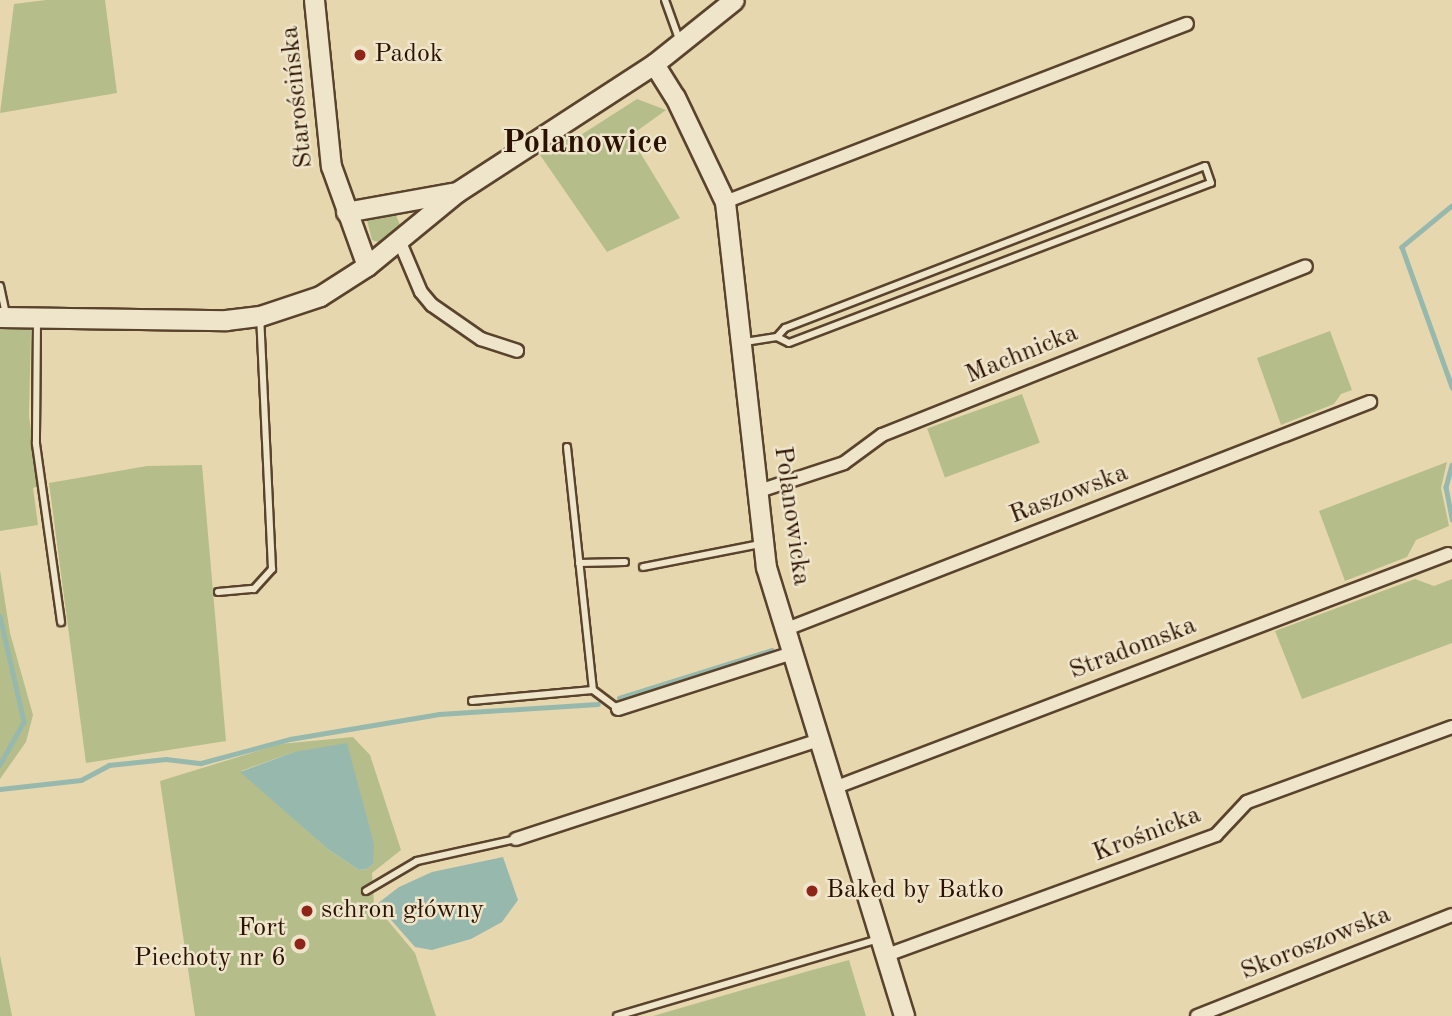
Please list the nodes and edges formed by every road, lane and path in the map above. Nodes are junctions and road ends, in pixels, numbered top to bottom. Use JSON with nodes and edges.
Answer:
{"nodes":[{"id":1,"x":314,"y":0,"type":"edge"},
{"id":2,"x":665,"y":0,"type":"edge"},
{"id":3,"x":734,"y":0,"type":"edge"},
{"id":4,"x":1187,"y":24,"type":"dead end"},
{"id":5,"x":681,"y":44,"type":"junction"},
{"id":6,"x":654,"y":64,"type":"junction"},
{"id":7,"x":457,"y":192,"type":"junction"},
{"id":8,"x":725,"y":202,"type":"junction"},
{"id":9,"x":346,"y":212,"type":"junction"},
{"id":10,"x":399,"y":240,"type":"junction"},
{"id":11,"x":367,"y":266,"type":"junction"},
{"id":12,"x":1306,"y":266,"type":"dead end"},
{"id":13,"x":0,"y":286,"type":"edge"},
{"id":14,"x":37,"y":315,"type":"junction"},
{"id":15,"x":3,"y":316,"type":"edge"},
{"id":16,"x":260,"y":316,"type":"junction"},
{"id":17,"x":778,"y":337,"type":"junction"},
{"id":18,"x":743,"y":343,"type":"junction"},
{"id":19,"x":517,"y":351,"type":"dead end"},
{"id":20,"x":1370,"y":402,"type":"dead end"},
{"id":21,"x":567,"y":447,"type":"dead end"},
{"id":22,"x":760,"y":491,"type":"junction"},
{"id":23,"x":762,"y":543,"type":"junction"},
{"id":24,"x":1448,"y":554,"type":"dead end"},
{"id":25,"x":625,"y":562,"type":"dead end"},
{"id":26,"x":579,"y":563,"type":"junction"},
{"id":27,"x":643,"y":567,"type":"dead end"},
{"id":28,"x":218,"y":592,"type":"dead end"},
{"id":29,"x":61,"y":622,"type":"dead end"},
{"id":30,"x":784,"y":629,"type":"junction"},
{"id":31,"x":792,"y":653,"type":"junction"},
{"id":32,"x":593,"y":690,"type":"junction"},
{"id":33,"x":472,"y":701,"type":"dead end"},
{"id":34,"x":618,"y":709,"type":"joint"},
{"id":35,"x":1452,"y":727,"type":"edge"},
{"id":36,"x":818,"y":740,"type":"junction"},
{"id":37,"x":834,"y":788,"type":"junction"},
{"id":38,"x":516,"y":839,"type":"joint"},
{"id":39,"x":366,"y":891,"type":"dead end"},
{"id":40,"x":1452,"y":915,"type":"edge"},
{"id":41,"x":882,"y":947,"type":"junction"},
{"id":42,"x":617,"y":1016,"type":"edge"},
{"id":43,"x":904,"y":1016,"type":"edge"},
{"id":44,"x":1197,"y":1016,"type":"edge"}],
"edges":[{"from":1,"to":9,"type":"street","name":"Starościńska"},
{"from":2,"to":5,"type":"lane"},
{"from":3,"to":5,"type":"street"},
{"from":4,"to":8,"type":"street"},
{"from":5,"to":6,"type":"street"},
{"from":6,"to":7,"type":"street"},
{"from":6,"to":8,"type":"street","name":"Polanowicka"},
{"from":7,"to":9,"type":"street"},
{"from":7,"to":10,"type":"street"},
{"from":8,"to":18,"type":"street","name":"Polanowicka"},
{"from":9,"to":11,"type":"street","name":"Starościńska"},
{"from":10,"to":11,"type":"street"},
{"from":10,"to":19,"type":"street"},
{"from":11,"to":16,"type":"street"},
{"from":12,"to":22,"type":"street","name":"Machnicka"},
{"from":13,"to":15,"type":"lane"},
{"from":14,"to":15,"type":"street"},
{"from":14,"to":16,"type":"street"},
{"from":14,"to":29,"type":"lane"},
{"from":16,"to":28,"type":"lane"},
{"from":17,"to":17,"type":"lane"},
{"from":17,"to":18,"type":"lane"},
{"from":18,"to":22,"type":"street","name":"Polanowicka"},
{"from":20,"to":30,"type":"street","name":"Raszowska"},
{"from":21,"to":26,"type":"lane"},
{"from":22,"to":23,"type":"street","name":"Polanowicka"},
{"from":23,"to":27,"type":"lane"},
{"from":23,"to":30,"type":"street","name":"Polanowicka"},
{"from":24,"to":37,"type":"street","name":"Stradomska"},
{"from":25,"to":26,"type":"lane"},
{"from":26,"to":32,"type":"lane"},
{"from":30,"to":31,"type":"street","name":"Polanowicka"},
{"from":31,"to":34,"type":"street"},
{"from":31,"to":36,"type":"street","name":"Polanowicka"},
{"from":32,"to":33,"type":"lane"},
{"from":32,"to":34,"type":"lane"},
{"from":35,"to":41,"type":"street","name":"Krośnicka"},
{"from":36,"to":37,"type":"street","name":"Polanowicka"},
{"from":36,"to":38,"type":"street"},
{"from":37,"to":41,"type":"street","name":"Polanowicka"},
{"from":38,"to":39,"type":"lane"},
{"from":40,"to":44,"type":"street","name":"Skoroszowska"},
{"from":41,"to":42,"type":"lane"},
{"from":41,"to":43,"type":"street","name":"Polanowicka"}]}
